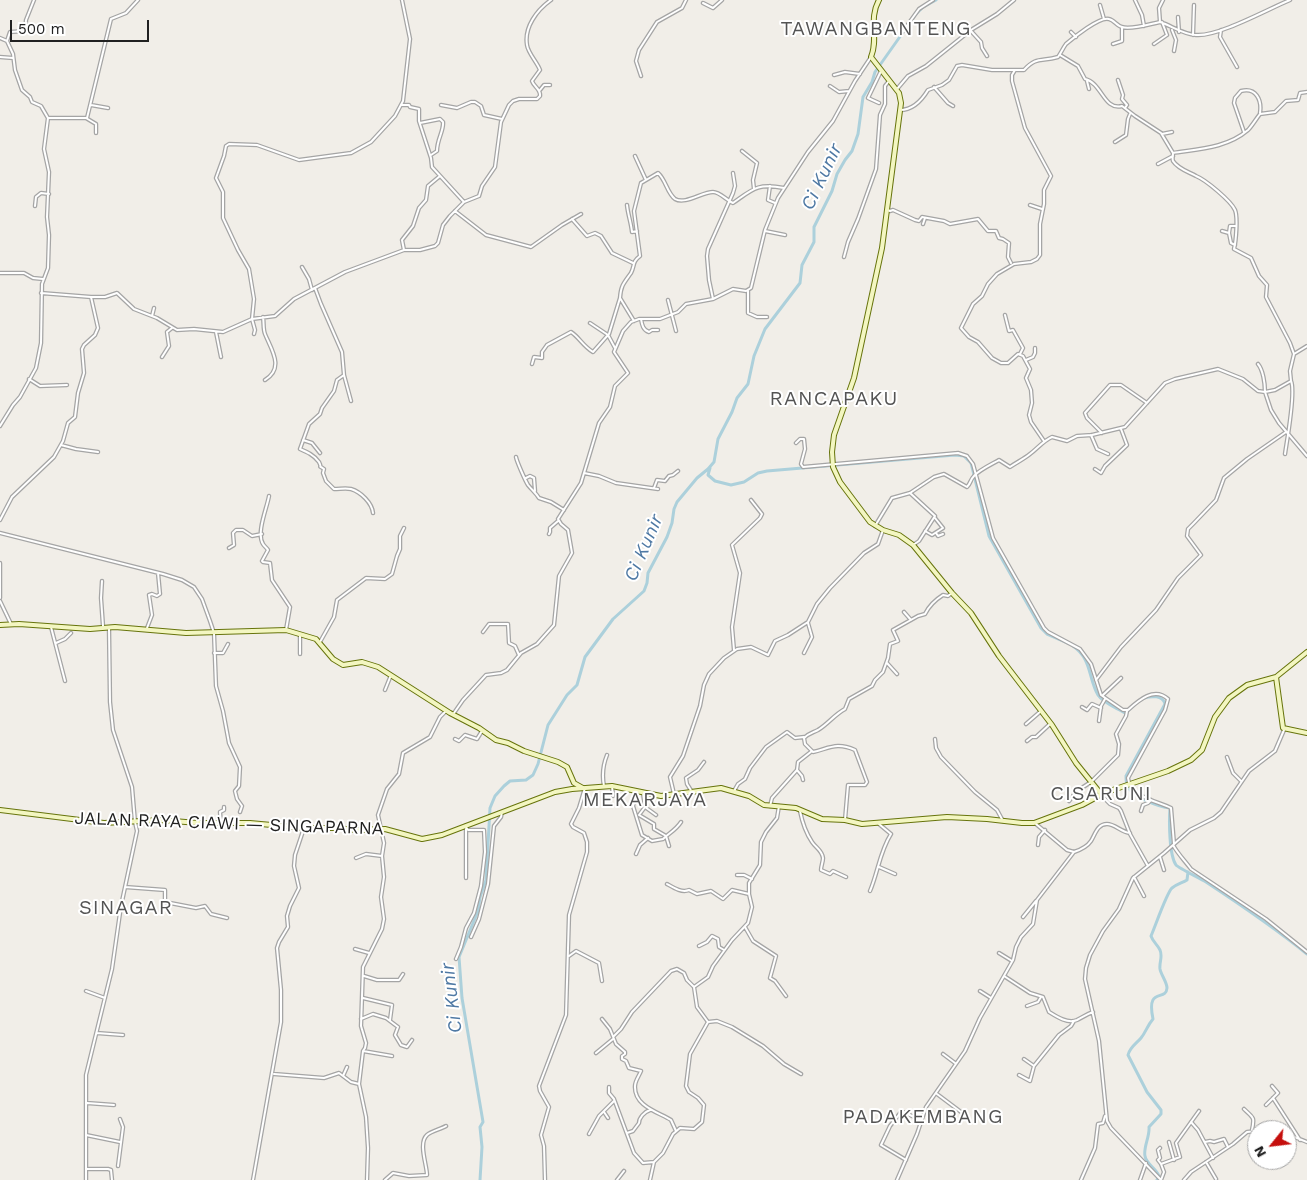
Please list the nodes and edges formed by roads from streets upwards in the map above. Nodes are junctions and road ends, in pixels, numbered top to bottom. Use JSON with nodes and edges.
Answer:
{"nodes":[{"id":1,"x":34,"y":0,"type":"edge"},
{"id":2,"x":138,"y":0,"type":"edge"},
{"id":3,"x":402,"y":0,"type":"edge"},
{"id":4,"x":551,"y":0,"type":"edge"},
{"id":5,"x":686,"y":0,"type":"edge"},
{"id":6,"x":722,"y":0,"type":"edge"},
{"id":7,"x":879,"y":0,"type":"edge"},
{"id":8,"x":933,"y":0,"type":"edge"},
{"id":9,"x":1014,"y":0,"type":"edge"},
{"id":10,"x":1135,"y":0,"type":"edge"},
{"id":11,"x":1163,"y":0,"type":"edge"},
{"id":12,"x":1290,"y":0,"type":"edge"},
{"id":13,"x":702,"y":4,"type":"dead end"},
{"id":14,"x":1100,"y":5,"type":"dead end"},
{"id":15,"x":1194,"y":5,"type":"dead end"},
{"id":16,"x":1178,"y":17,"type":"dead end"},
{"id":17,"x":1104,"y":19,"type":"junction"},
{"id":18,"x":1161,"y":22,"type":"junction"},
{"id":19,"x":1144,"y":26,"type":"junction"},
{"id":20,"x":1122,"y":27,"type":"junction"},
{"id":21,"x":1170,"y":28,"type":"junction"},
{"id":22,"x":1221,"y":29,"type":"junction"},
{"id":23,"x":970,"y":30,"type":"junction"},
{"id":24,"x":1071,"y":32,"type":"dead end"},
{"id":25,"x":1179,"y":32,"type":"junction"},
{"id":26,"x":900,"y":34,"type":"dead end"},
{"id":27,"x":1193,"y":35,"type":"junction"},
{"id":28,"x":1076,"y":36,"type":"junction"},
{"id":29,"x":0,"y":38,"type":"edge"},
{"id":30,"x":7,"y":41,"type":"junction"},
{"id":31,"x":1113,"y":44,"type":"dead end"},
{"id":32,"x":1154,"y":44,"type":"dead end"},
{"id":33,"x":1174,"y":51,"type":"dead end"},
{"id":34,"x":1060,"y":55,"type":"junction"},
{"id":35,"x":987,"y":56,"type":"dead end"},
{"id":36,"x":0,"y":57,"type":"edge"},
{"id":37,"x":871,"y":57,"type":"junction"},
{"id":38,"x":13,"y":58,"type":"junction"},
{"id":39,"x":1237,"y":67,"type":"dead end"},
{"id":40,"x":880,"y":70,"type":"junction"},
{"id":41,"x":1015,"y":70,"type":"junction"},
{"id":42,"x":860,"y":74,"type":"junction"},
{"id":43,"x":834,"y":75,"type":"dead end"},
{"id":44,"x":641,"y":76,"type":"dead end"},
{"id":45,"x":889,"y":80,"type":"junction"},
{"id":46,"x":1087,"y":80,"type":"junction"},
{"id":47,"x":1118,"y":80,"type":"dead end"},
{"id":48,"x":550,"y":85,"type":"dead end"},
{"id":49,"x":830,"y":86,"type":"dead end"},
{"id":50,"x":934,"y":87,"type":"junction"},
{"id":51,"x":897,"y":89,"type":"junction"},
{"id":52,"x":1089,"y":89,"type":"dead end"},
{"id":53,"x":539,"y":90,"type":"junction"},
{"id":54,"x":849,"y":91,"type":"junction"},
{"id":55,"x":1307,"y":92,"type":"edge"},
{"id":56,"x":879,"y":103,"type":"dead end"},
{"id":57,"x":90,"y":105,"type":"junction"},
{"id":58,"x":402,"y":105,"type":"junction"},
{"id":59,"x":441,"y":105,"type":"dead end"},
{"id":60,"x":953,"y":106,"type":"dead end"},
{"id":61,"x":108,"y":108,"type":"dead end"},
{"id":62,"x":1125,"y":108,"type":"junction"},
{"id":63,"x":900,"y":110,"type":"junction"},
{"id":64,"x":1131,"y":113,"type":"junction"},
{"id":65,"x":1260,"y":114,"type":"junction"},
{"id":66,"x":48,"y":118,"type":"junction"},
{"id":67,"x":86,"y":118,"type":"junction"},
{"id":68,"x":502,"y":119,"type":"junction"},
{"id":69,"x":420,"y":123,"type":"junction"},
{"id":70,"x":1172,"y":132,"type":"dead end"},
{"id":71,"x":1244,"y":132,"type":"junction"},
{"id":72,"x":96,"y":133,"type":"dead end"},
{"id":73,"x":1162,"y":134,"type":"junction"},
{"id":74,"x":1115,"y":142,"type":"dead end"},
{"id":75,"x":742,"y":151,"type":"dead end"},
{"id":76,"x":1173,"y":155,"type":"junction"},
{"id":77,"x":430,"y":156,"type":"junction"},
{"id":78,"x":635,"y":156,"type":"dead end"},
{"id":79,"x":1158,"y":164,"type":"dead end"},
{"id":80,"x":733,"y":173,"type":"dead end"},
{"id":81,"x":440,"y":176,"type":"junction"},
{"id":82,"x":646,"y":180,"type":"junction"},
{"id":83,"x":770,"y":186,"type":"junction"},
{"id":84,"x":784,"y":188,"type":"junction"},
{"id":85,"x":754,"y":189,"type":"junction"},
{"id":86,"x":49,"y":194,"type":"junction"},
{"id":87,"x":464,"y":202,"type":"junction"},
{"id":88,"x":729,"y":202,"type":"junction"},
{"id":89,"x":775,"y":203,"type":"junction"},
{"id":90,"x":627,"y":205,"type":"dead end"},
{"id":91,"x":1030,"y":205,"type":"dead end"},
{"id":92,"x":34,"y":206,"type":"dead end"},
{"id":93,"x":1043,"y":209,"type":"junction"},
{"id":94,"x":888,"y":210,"type":"junction"},
{"id":95,"x":455,"y":211,"type":"junction"},
{"id":96,"x":581,"y":214,"type":"dead end"},
{"id":97,"x":925,"y":218,"type":"junction"},
{"id":98,"x":572,"y":219,"type":"junction"},
{"id":99,"x":922,"y":224,"type":"dead end"},
{"id":100,"x":1236,"y":226,"type":"junction"},
{"id":101,"x":765,"y":230,"type":"junction"},
{"id":102,"x":637,"y":231,"type":"junction"},
{"id":103,"x":1222,"y":232,"type":"dead end"},
{"id":104,"x":1229,"y":233,"type":"junction"},
{"id":105,"x":785,"y":235,"type":"dead end"},
{"id":106,"x":1235,"y":245,"type":"junction"},
{"id":107,"x":404,"y":250,"type":"junction"},
{"id":108,"x":844,"y":258,"type":"dead end"},
{"id":109,"x":633,"y":263,"type":"junction"},
{"id":110,"x":1011,"y":263,"type":"dead end"},
{"id":111,"x":302,"y":267,"type":"dead end"},
{"id":112,"x":0,"y":273,"type":"edge"},
{"id":113,"x":43,"y":279,"type":"junction"},
{"id":114,"x":316,"y":288,"type":"junction"},
{"id":115,"x":312,"y":290,"type":"junction"},
{"id":116,"x":748,"y":291,"type":"junction"},
{"id":117,"x":41,"y":293,"type":"junction"},
{"id":118,"x":90,"y":297,"type":"junction"},
{"id":119,"x":620,"y":298,"type":"junction"},
{"id":120,"x":713,"y":299,"type":"junction"},
{"id":121,"x":668,"y":300,"type":"dead end"},
{"id":122,"x":154,"y":308,"type":"dead end"},
{"id":123,"x":672,"y":315,"type":"junction"},
{"id":124,"x":1005,"y":315,"type":"dead end"},
{"id":125,"x":152,"y":316,"type":"junction"},
{"id":126,"x":263,"y":317,"type":"junction"},
{"id":127,"x":767,"y":317,"type":"dead end"},
{"id":128,"x":252,"y":319,"type":"junction"},
{"id":129,"x":641,"y":319,"type":"junction"},
{"id":130,"x":634,"y":321,"type":"junction"},
{"id":131,"x":590,"y":324,"type":"dead end"},
{"id":132,"x":172,"y":328,"type":"junction"},
{"id":133,"x":658,"y":330,"type":"dead end"},
{"id":134,"x":676,"y":331,"type":"dead end"},
{"id":135,"x":216,"y":332,"type":"junction"},
{"id":136,"x":254,"y":334,"type":"dead end"},
{"id":137,"x":608,"y":335,"type":"junction"},
{"id":138,"x":1307,"y":346,"type":"edge"},
{"id":139,"x":615,"y":348,"type":"junction"},
{"id":140,"x":1035,"y":348,"type":"dead end"},
{"id":141,"x":1020,"y":354,"type":"junction"},
{"id":142,"x":1294,"y":354,"type":"junction"},
{"id":143,"x":162,"y":357,"type":"dead end"},
{"id":144,"x":221,"y":357,"type":"dead end"},
{"id":145,"x":1026,"y":360,"type":"junction"},
{"id":146,"x":532,"y":364,"type":"dead end"},
{"id":147,"x":1258,"y":364,"type":"dead end"},
{"id":148,"x":344,"y":375,"type":"junction"},
{"id":149,"x":29,"y":379,"type":"junction"},
{"id":150,"x":265,"y":380,"type":"dead end"},
{"id":151,"x":1290,"y":381,"type":"junction"},
{"id":152,"x":67,"y":385,"type":"dead end"},
{"id":153,"x":1265,"y":392,"type":"junction"},
{"id":154,"x":351,"y":401,"type":"dead end"},
{"id":155,"x":1147,"y":403,"type":"junction"},
{"id":156,"x":0,"y":426,"type":"edge"},
{"id":157,"x":1120,"y":429,"type":"junction"},
{"id":158,"x":1286,"y":432,"type":"junction"},
{"id":159,"x":1102,"y":433,"type":"junction"},
{"id":160,"x":1091,"y":435,"type":"junction"},
{"id":161,"x":1289,"y":435,"type":"junction"},
{"id":162,"x":303,"y":440,"type":"junction"},
{"id":163,"x":1044,"y":441,"type":"junction"},
{"id":164,"x":796,"y":443,"type":"dead end"},
{"id":165,"x":61,"y":444,"type":"junction"},
{"id":166,"x":1303,"y":451,"type":"junction"},
{"id":167,"x":1307,"y":451,"type":"edge"},
{"id":168,"x":98,"y":452,"type":"dead end"},
{"id":169,"x":320,"y":453,"type":"dead end"},
{"id":170,"x":1108,"y":454,"type":"dead end"},
{"id":171,"x":1285,"y":454,"type":"dead end"},
{"id":172,"x":1307,"y":456,"type":"edge"},
{"id":173,"x":516,"y":457,"type":"dead end"},
{"id":174,"x":833,"y":465,"type":"junction"},
{"id":175,"x":1095,"y":469,"type":"dead end"},
{"id":176,"x":678,"y":470,"type":"dead end"},
{"id":177,"x":584,"y":474,"type":"junction"},
{"id":178,"x":975,"y":475,"type":"junction"},
{"id":179,"x":526,"y":478,"type":"junction"},
{"id":180,"x":654,"y":488,"type":"junction"},
{"id":181,"x":658,"y":489,"type":"dead end"},
{"id":182,"x":535,"y":491,"type":"junction"},
{"id":183,"x":910,"y":493,"type":"junction"},
{"id":184,"x":269,"y":496,"type":"dead end"},
{"id":185,"x":751,"y":500,"type":"dead end"},
{"id":186,"x":564,"y":510,"type":"junction"},
{"id":187,"x":373,"y":513,"type":"dead end"},
{"id":188,"x":934,"y":518,"type":"junction"},
{"id":189,"x":0,"y":520,"type":"edge"},
{"id":190,"x":558,"y":521,"type":"junction"},
{"id":191,"x":875,"y":526,"type":"junction"},
{"id":192,"x":404,"y":528,"type":"dead end"},
{"id":193,"x":883,"y":530,"type":"junction"},
{"id":194,"x":925,"y":531,"type":"junction"},
{"id":195,"x":0,"y":533,"type":"edge"},
{"id":196,"x":262,"y":534,"type":"junction"},
{"id":197,"x":548,"y":534,"type":"dead end"},
{"id":198,"x":936,"y":534,"type":"junction"},
{"id":199,"x":943,"y":534,"type":"dead end"},
{"id":200,"x":913,"y":546,"type":"junction"},
{"id":201,"x":229,"y":548,"type":"dead end"},
{"id":202,"x":0,"y":563,"type":"edge"},
{"id":203,"x":158,"y":573,"type":"junction"},
{"id":204,"x":102,"y":581,"type":"dead end"},
{"id":205,"x":952,"y":593,"type":"junction"},
{"id":206,"x":0,"y":599,"type":"edge"},
{"id":207,"x":904,"y":612,"type":"dead end"},
{"id":208,"x":911,"y":620,"type":"junction"},
{"id":209,"x":808,"y":622,"type":"junction"},
{"id":210,"x":11,"y":624,"type":"junction"},
{"id":211,"x":0,"y":625,"type":"edge"},
{"id":212,"x":52,"y":627,"type":"junction"},
{"id":213,"x":103,"y":627,"type":"junction"},
{"id":214,"x":109,"y":627,"type":"junction"},
{"id":215,"x":146,"y":630,"type":"junction"},
{"id":216,"x":286,"y":630,"type":"junction"},
{"id":217,"x":214,"y":632,"type":"junction"},
{"id":218,"x":483,"y":632,"type":"dead end"},
{"id":219,"x":71,"y":633,"type":"dead end"},
{"id":220,"x":300,"y":634,"type":"junction"},
{"id":221,"x":320,"y":642,"type":"junction"},
{"id":222,"x":56,"y":644,"type":"junction"},
{"id":223,"x":228,"y":644,"type":"dead end"},
{"id":224,"x":734,"y":650,"type":"junction"},
{"id":225,"x":1307,"y":652,"type":"edge"},
{"id":226,"x":214,"y":653,"type":"junction"},
{"id":227,"x":804,"y":653,"type":"dead end"},
{"id":228,"x":300,"y":654,"type":"dead end"},
{"id":229,"x":519,"y":655,"type":"junction"},
{"id":230,"x":887,"y":663,"type":"junction"},
{"id":231,"x":897,"y":674,"type":"dead end"},
{"id":232,"x":391,"y":675,"type":"junction"},
{"id":233,"x":1276,"y":677,"type":"junction"},
{"id":234,"x":1121,"y":678,"type":"dead end"},
{"id":235,"x":1096,"y":680,"type":"junction"},
{"id":236,"x":66,"y":681,"type":"dead end"},
{"id":237,"x":385,"y":690,"type":"dead end"},
{"id":238,"x":1102,"y":696,"type":"junction"},
{"id":239,"x":1104,"y":700,"type":"junction"},
{"id":240,"x":1082,"y":707,"type":"dead end"},
{"id":241,"x":1101,"y":708,"type":"junction"},
{"id":242,"x":446,"y":711,"type":"junction"},
{"id":243,"x":1041,"y":711,"type":"junction"},
{"id":244,"x":1127,"y":712,"type":"junction"},
{"id":245,"x":453,"y":715,"type":"junction"},
{"id":246,"x":1099,"y":721,"type":"dead end"},
{"id":247,"x":1026,"y":724,"type":"dead end"},
{"id":248,"x":1051,"y":724,"type":"junction"},
{"id":249,"x":1284,"y":730,"type":"junction"},
{"id":250,"x":482,"y":731,"type":"junction"},
{"id":251,"x":1307,"y":733,"type":"edge"},
{"id":252,"x":804,"y":738,"type":"junction"},
{"id":253,"x":455,"y":739,"type":"dead end"},
{"id":254,"x":935,"y":739,"type":"dead end"},
{"id":255,"x":1027,"y":741,"type":"dead end"},
{"id":256,"x":812,"y":752,"type":"junction"},
{"id":257,"x":608,"y":755,"type":"dead end"},
{"id":258,"x":1227,"y":757,"type":"dead end"},
{"id":259,"x":704,"y":762,"type":"dead end"},
{"id":260,"x":797,"y":770,"type":"junction"},
{"id":261,"x":803,"y":780,"type":"dead end"},
{"id":262,"x":1240,"y":781,"type":"junction"},
{"id":263,"x":1091,"y":782,"type":"junction"},
{"id":264,"x":1128,"y":785,"type":"junction"},
{"id":265,"x":604,"y":786,"type":"junction"},
{"id":266,"x":612,"y":786,"type":"junction"},
{"id":267,"x":584,"y":788,"type":"junction"},
{"id":268,"x":636,"y":792,"type":"junction"},
{"id":269,"x":692,"y":792,"type":"junction"},
{"id":270,"x":734,"y":792,"type":"junction"},
{"id":271,"x":643,"y":793,"type":"junction"},
{"id":272,"x":674,"y":794,"type":"junction"},
{"id":273,"x":1101,"y":794,"type":"junction"},
{"id":274,"x":613,"y":796,"type":"dead end"},
{"id":275,"x":1069,"y":801,"type":"dead end"},
{"id":276,"x":1150,"y":802,"type":"junction"},
{"id":277,"x":770,"y":806,"type":"junction"},
{"id":278,"x":779,"y":806,"type":"junction"},
{"id":279,"x":224,"y":807,"type":"dead end"},
{"id":280,"x":645,"y":807,"type":"junction"},
{"id":281,"x":0,"y":810,"type":"edge"},
{"id":282,"x":800,"y":810,"type":"junction"},
{"id":283,"x":240,"y":812,"type":"dead end"},
{"id":284,"x":1141,"y":812,"type":"dead end"},
{"id":285,"x":500,"y":813,"type":"junction"},
{"id":286,"x":656,"y":815,"type":"dead end"},
{"id":287,"x":845,"y":820,"type":"junction"},
{"id":288,"x":1002,"y":821,"type":"junction"},
{"id":289,"x":135,"y":822,"type":"junction"},
{"id":290,"x":681,"y":822,"type":"dead end"},
{"id":291,"x":1034,"y":823,"type":"junction"},
{"id":292,"x":221,"y":824,"type":"junction"},
{"id":293,"x":879,"y":824,"type":"junction"},
{"id":294,"x":466,"y":827,"type":"junction"},
{"id":295,"x":304,"y":828,"type":"junction"},
{"id":296,"x":382,"y":829,"type":"junction"},
{"id":297,"x":1045,"y":830,"type":"junction"},
{"id":298,"x":1130,"y":833,"type":"junction"},
{"id":299,"x":666,"y":836,"type":"junction"},
{"id":300,"x":648,"y":838,"type":"junction"},
{"id":301,"x":1038,"y":845,"type":"dead end"},
{"id":302,"x":1173,"y":845,"type":"junction"},
{"id":303,"x":669,"y":846,"type":"dead end"},
{"id":304,"x":1074,"y":852,"type":"junction"},
{"id":305,"x":636,"y":854,"type":"dead end"},
{"id":306,"x":382,"y":856,"type":"junction"},
{"id":307,"x":1160,"y":857,"type":"junction"},
{"id":308,"x":356,"y":858,"type":"dead end"},
{"id":309,"x":878,"y":866,"type":"junction"},
{"id":310,"x":1148,"y":866,"type":"junction"},
{"id":311,"x":1164,"y":870,"type":"dead end"},
{"id":312,"x":895,"y":874,"type":"dead end"},
{"id":313,"x":737,"y":875,"type":"dead end"},
{"id":314,"x":846,"y":877,"type":"dead end"},
{"id":315,"x":1134,"y":877,"type":"junction"},
{"id":316,"x":466,"y":878,"type":"dead end"},
{"id":317,"x":752,"y":879,"type":"junction"},
{"id":318,"x":667,"y":884,"type":"dead end"},
{"id":319,"x":125,"y":887,"type":"junction"},
{"id":320,"x":870,"y":891,"type":"dead end"},
{"id":321,"x":749,"y":894,"type":"junction"},
{"id":322,"x":1144,"y":896,"type":"dead end"},
{"id":323,"x":1037,"y":900,"type":"junction"},
{"id":324,"x":1023,"y":917,"type":"dead end"},
{"id":325,"x":226,"y":918,"type":"dead end"},
{"id":326,"x":745,"y":927,"type":"junction"},
{"id":327,"x":471,"y":937,"type":"dead end"},
{"id":328,"x":699,"y":946,"type":"dead end"},
{"id":329,"x":355,"y":949,"type":"dead end"},
{"id":330,"x":724,"y":950,"type":"junction"},
{"id":331,"x":1307,"y":952,"type":"edge"},
{"id":332,"x":369,"y":953,"type":"junction"},
{"id":333,"x":999,"y":953,"type":"dead end"},
{"id":334,"x":568,"y":956,"type":"junction"},
{"id":335,"x":456,"y":958,"type":"dead end"},
{"id":336,"x":1012,"y":962,"type":"junction"},
{"id":337,"x":403,"y":974,"type":"dead end"},
{"id":338,"x":364,"y":976,"type":"junction"},
{"id":339,"x":1004,"y":976,"type":"junction"},
{"id":340,"x":602,"y":981,"type":"dead end"},
{"id":341,"x":694,"y":987,"type":"junction"},
{"id":342,"x":86,"y":991,"type":"dead end"},
{"id":343,"x":980,"y":991,"type":"dead end"},
{"id":344,"x":786,"y":996,"type":"dead end"},
{"id":345,"x":1041,"y":996,"type":"junction"},
{"id":346,"x":105,"y":998,"type":"junction"},
{"id":347,"x":362,"y":998,"type":"junction"},
{"id":348,"x":991,"y":998,"type":"junction"},
{"id":349,"x":1027,"y":1006,"type":"dead end"},
{"id":350,"x":1093,"y":1012,"type":"junction"},
{"id":351,"x":360,"y":1019,"type":"junction"},
{"id":352,"x":602,"y":1019,"type":"dead end"},
{"id":353,"x":390,"y":1020,"type":"junction"},
{"id":354,"x":1074,"y":1021,"type":"junction"},
{"id":355,"x":708,"y":1022,"type":"junction"},
{"id":356,"x":97,"y":1033,"type":"junction"},
{"id":357,"x":123,"y":1035,"type":"dead end"},
{"id":358,"x":613,"y":1038,"type":"junction"},
{"id":359,"x":412,"y":1040,"type":"dead end"},
{"id":360,"x":362,"y":1051,"type":"junction"},
{"id":361,"x":596,"y":1052,"type":"dead end"},
{"id":362,"x":943,"y":1054,"type":"dead end"},
{"id":363,"x":392,"y":1056,"type":"dead end"},
{"id":364,"x":1024,"y":1059,"type":"dead end"},
{"id":365,"x":956,"y":1064,"type":"junction"},
{"id":366,"x":347,"y":1066,"type":"dead end"},
{"id":367,"x":1034,"y":1066,"type":"junction"},
{"id":368,"x":273,"y":1074,"type":"junction"},
{"id":369,"x":801,"y":1074,"type":"dead end"},
{"id":370,"x":1019,"y":1075,"type":"dead end"},
{"id":371,"x":343,"y":1076,"type":"junction"},
{"id":372,"x":359,"y":1084,"type":"junction"},
{"id":373,"x":1272,"y":1086,"type":"dead end"},
{"id":374,"x":609,"y":1087,"type":"dead end"},
{"id":375,"x":936,"y":1093,"type":"junction"},
{"id":376,"x":1273,"y":1098,"type":"junction"},
{"id":377,"x":614,"y":1101,"type":"junction"},
{"id":378,"x":87,"y":1103,"type":"junction"},
{"id":379,"x":114,"y":1105,"type":"dead end"},
{"id":380,"x":1266,"y":1105,"type":"dead end"},
{"id":381,"x":1244,"y":1109,"type":"dead end"},
{"id":382,"x":650,"y":1110,"type":"junction"},
{"id":383,"x":1199,"y":1111,"type":"dead end"},
{"id":384,"x":604,"y":1112,"type":"junction"},
{"id":385,"x":961,"y":1112,"type":"dead end"},
{"id":386,"x":1106,"y":1114,"type":"junction"},
{"id":387,"x":608,"y":1118,"type":"dead end"},
{"id":388,"x":120,"y":1119,"type":"dead end"},
{"id":389,"x":921,"y":1120,"type":"junction"},
{"id":390,"x":1254,"y":1120,"type":"edge"},
{"id":391,"x":1191,"y":1122,"type":"junction"},
{"id":392,"x":446,"y":1126,"type":"dead end"},
{"id":393,"x":676,"y":1132,"type":"junction"},
{"id":394,"x":1247,"y":1132,"type":"edge"},
{"id":395,"x":589,"y":1134,"type":"dead end"},
{"id":396,"x":627,"y":1134,"type":"junction"},
{"id":397,"x":86,"y":1136,"type":"junction"},
{"id":398,"x":1297,"y":1139,"type":"edge"},
{"id":399,"x":1300,"y":1140,"type":"junction"},
{"id":400,"x":120,"y":1142,"type":"junction"},
{"id":401,"x":1168,"y":1142,"type":"dead end"},
{"id":402,"x":1205,"y":1142,"type":"junction"},
{"id":403,"x":1307,"y":1142,"type":"edge"},
{"id":404,"x":1228,"y":1147,"type":"junction"},
{"id":405,"x":1160,"y":1148,"type":"dead end"},
{"id":406,"x":1212,"y":1158,"type":"junction"},
{"id":407,"x":906,"y":1160,"type":"junction"},
{"id":408,"x":1174,"y":1160,"type":"junction"},
{"id":409,"x":654,"y":1162,"type":"junction"},
{"id":410,"x":1146,"y":1162,"type":"junction"},
{"id":411,"x":1206,"y":1162,"type":"junction"},
{"id":412,"x":1161,"y":1164,"type":"junction"},
{"id":413,"x":118,"y":1166,"type":"dead end"},
{"id":414,"x":86,"y":1169,"type":"junction"},
{"id":415,"x":624,"y":1171,"type":"dead end"},
{"id":416,"x":426,"y":1177,"type":"edge"},
{"id":417,"x":1216,"y":1179,"type":"edge"},
{"id":418,"x":86,"y":1180,"type":"edge"},
{"id":419,"x":112,"y":1180,"type":"edge"},
{"id":420,"x":253,"y":1180,"type":"edge"},
{"id":421,"x":367,"y":1180,"type":"edge"},
{"id":422,"x":386,"y":1180,"type":"edge"},
{"id":423,"x":545,"y":1180,"type":"edge"},
{"id":424,"x":617,"y":1180,"type":"edge"},
{"id":425,"x":650,"y":1180,"type":"edge"},
{"id":426,"x":897,"y":1180,"type":"edge"},
{"id":427,"x":1081,"y":1180,"type":"edge"},
{"id":428,"x":1140,"y":1180,"type":"edge"},
{"id":429,"x":1161,"y":1180,"type":"edge"},
{"id":430,"x":1184,"y":1180,"type":"edge"}],
"edges":[{"from":1,"to":30,"type":"street"},
{"from":2,"to":57,"type":"street"},
{"from":3,"to":58,"type":"street"},
{"from":4,"to":53,"type":"street"},
{"from":5,"to":44,"type":"street"},
{"from":6,"to":13,"type":"street"},
{"from":7,"to":37,"type":"street"},
{"from":8,"to":26,"type":"street"},
{"from":9,"to":23,"type":"street"},
{"from":10,"to":19,"type":"street"},
{"from":11,"to":18,"type":"street"},
{"from":12,"to":22,"type":"street"},
{"from":14,"to":17,"type":"street"},
{"from":15,"to":27,"type":"street"},
{"from":16,"to":25,"type":"street"},
{"from":17,"to":20,"type":"street"},
{"from":17,"to":28,"type":"street"},
{"from":18,"to":19,"type":"street"},
{"from":18,"to":21,"type":"street"},
{"from":18,"to":32,"type":"street"},
{"from":19,"to":20,"type":"street"},
{"from":20,"to":31,"type":"street"},
{"from":21,"to":25,"type":"street"},
{"from":21,"to":33,"type":"street"},
{"from":22,"to":27,"type":"street"},
{"from":22,"to":39,"type":"street"},
{"from":23,"to":35,"type":"street"},
{"from":23,"to":51,"type":"street"},
{"from":24,"to":28,"type":"street"},
{"from":25,"to":27,"type":"street"},
{"from":28,"to":34,"type":"street"},
{"from":29,"to":30,"type":"street"},
{"from":30,"to":38,"type":"street"},
{"from":34,"to":41,"type":"street"},
{"from":34,"to":46,"type":"street"},
{"from":36,"to":38,"type":"street"},
{"from":37,"to":40,"type":"street"},
{"from":37,"to":42,"type":"street"},
{"from":38,"to":66,"type":"street"},
{"from":40,"to":45,"type":"street"},
{"from":40,"to":56,"type":"street"},
{"from":41,"to":50,"type":"street"},
{"from":41,"to":93,"type":"street"},
{"from":42,"to":43,"type":"street"},
{"from":42,"to":54,"type":"street"},
{"from":45,"to":51,"type":"street"},
{"from":45,"to":108,"type":"street"},
{"from":46,"to":52,"type":"street"},
{"from":46,"to":62,"type":"street"},
{"from":47,"to":62,"type":"street"},
{"from":48,"to":53,"type":"street"},
{"from":49,"to":54,"type":"street"},
{"from":50,"to":60,"type":"street"},
{"from":50,"to":63,"type":"street"},
{"from":51,"to":63,"type":"street"},
{"from":53,"to":68,"type":"street"},
{"from":54,"to":84,"type":"street"},
{"from":55,"to":65,"type":"street"},
{"from":57,"to":61,"type":"street"},
{"from":57,"to":67,"type":"street"},
{"from":58,"to":69,"type":"street"},
{"from":58,"to":128,"type":"street"},
{"from":59,"to":68,"type":"street"},
{"from":62,"to":64,"type":"street"},
{"from":63,"to":94,"type":"street"},
{"from":64,"to":73,"type":"street"},
{"from":64,"to":74,"type":"street"},
{"from":65,"to":71,"type":"street"},
{"from":65,"to":71,"type":"street"},
{"from":66,"to":67,"type":"street"},
{"from":66,"to":86,"type":"street"},
{"from":67,"to":72,"type":"street"},
{"from":68,"to":87,"type":"street"},
{"from":69,"to":77,"type":"street"},
{"from":69,"to":77,"type":"street"},
{"from":70,"to":73,"type":"street"},
{"from":71,"to":76,"type":"street"},
{"from":73,"to":76,"type":"street"},
{"from":75,"to":85,"type":"street"},
{"from":76,"to":79,"type":"street"},
{"from":76,"to":100,"type":"street"},
{"from":77,"to":81,"type":"street"},
{"from":78,"to":82,"type":"street"},
{"from":80,"to":88,"type":"street"},
{"from":81,"to":87,"type":"street"},
{"from":81,"to":107,"type":"street"},
{"from":82,"to":88,"type":"street"},
{"from":82,"to":102,"type":"street"},
{"from":83,"to":84,"type":"street"},
{"from":83,"to":85,"type":"street"},
{"from":83,"to":89,"type":"street"},
{"from":84,"to":89,"type":"street"},
{"from":85,"to":88,"type":"street"},
{"from":86,"to":92,"type":"street"},
{"from":86,"to":113,"type":"street"},
{"from":87,"to":95,"type":"street"},
{"from":88,"to":120,"type":"street"},
{"from":89,"to":101,"type":"street"},
{"from":90,"to":102,"type":"street"},
{"from":91,"to":93,"type":"street"},
{"from":93,"to":141,"type":"street"},
{"from":94,"to":97,"type":"street"},
{"from":94,"to":174,"type":"street"},
{"from":95,"to":98,"type":"street"},
{"from":95,"to":107,"type":"street"},
{"from":96,"to":98,"type":"street"},
{"from":97,"to":99,"type":"street"},
{"from":97,"to":110,"type":"street"},
{"from":98,"to":109,"type":"street"},
{"from":100,"to":104,"type":"street"},
{"from":100,"to":106,"type":"street"},
{"from":101,"to":105,"type":"street"},
{"from":101,"to":116,"type":"street"},
{"from":102,"to":109,"type":"street"},
{"from":103,"to":104,"type":"street"},
{"from":104,"to":106,"type":"street"},
{"from":106,"to":142,"type":"street"},
{"from":107,"to":114,"type":"street"},
{"from":109,"to":119,"type":"street"},
{"from":111,"to":115,"type":"street"},
{"from":112,"to":113,"type":"street"},
{"from":113,"to":117,"type":"street"},
{"from":114,"to":115,"type":"street"},
{"from":114,"to":148,"type":"street"},
{"from":115,"to":126,"type":"street"},
{"from":116,"to":120,"type":"street"},
{"from":116,"to":127,"type":"street"},
{"from":117,"to":118,"type":"street"},
{"from":117,"to":149,"type":"street"},
{"from":118,"to":125,"type":"street"},
{"from":118,"to":165,"type":"street"},
{"from":119,"to":130,"type":"street"},
{"from":119,"to":137,"type":"street"},
{"from":120,"to":123,"type":"street"},
{"from":121,"to":123,"type":"street"},
{"from":122,"to":125,"type":"street"},
{"from":123,"to":129,"type":"street"},
{"from":123,"to":134,"type":"street"},
{"from":124,"to":141,"type":"street"},
{"from":125,"to":132,"type":"street"},
{"from":126,"to":128,"type":"street"},
{"from":126,"to":150,"type":"street"},
{"from":128,"to":135,"type":"street"},
{"from":128,"to":136,"type":"street"},
{"from":129,"to":130,"type":"street"},
{"from":129,"to":133,"type":"street"},
{"from":130,"to":139,"type":"street"},
{"from":131,"to":137,"type":"street"},
{"from":132,"to":135,"type":"street"},
{"from":132,"to":143,"type":"street"},
{"from":135,"to":144,"type":"street"},
{"from":137,"to":139,"type":"street"},
{"from":137,"to":146,"type":"street"},
{"from":138,"to":142,"type":"street"},
{"from":139,"to":177,"type":"street"},
{"from":140,"to":145,"type":"street"},
{"from":141,"to":145,"type":"street"},
{"from":142,"to":151,"type":"street"},
{"from":145,"to":163,"type":"street"},
{"from":147,"to":153,"type":"street"},
{"from":148,"to":154,"type":"street"},
{"from":148,"to":162,"type":"street"},
{"from":149,"to":152,"type":"street"},
{"from":149,"to":156,"type":"street"},
{"from":151,"to":153,"type":"street"},
{"from":151,"to":161,"type":"street"},
{"from":153,"to":155,"type":"street"},
{"from":153,"to":158,"type":"street"},
{"from":155,"to":157,"type":"street"},
{"from":155,"to":159,"type":"street"},
{"from":157,"to":159,"type":"street"},
{"from":157,"to":175,"type":"street"},
{"from":158,"to":161,"type":"street"},
{"from":158,"to":235,"type":"street"},
{"from":159,"to":160,"type":"street"},
{"from":160,"to":163,"type":"street"},
{"from":160,"to":170,"type":"street"},
{"from":161,"to":166,"type":"street"},
{"from":161,"to":171,"type":"street"},
{"from":162,"to":169,"type":"street"},
{"from":162,"to":187,"type":"street"},
{"from":163,"to":178,"type":"street"},
{"from":164,"to":174,"type":"street"},
{"from":165,"to":168,"type":"street"},
{"from":165,"to":189,"type":"street"},
{"from":166,"to":167,"type":"street"},
{"from":166,"to":172,"type":"street"},
{"from":173,"to":179,"type":"street"},
{"from":174,"to":178,"type":"street"},
{"from":174,"to":191,"type":"street"},
{"from":176,"to":180,"type":"street"},
{"from":177,"to":180,"type":"street"},
{"from":177,"to":186,"type":"street"},
{"from":178,"to":183,"type":"street"},
{"from":178,"to":235,"type":"street"},
{"from":179,"to":182,"type":"street"},
{"from":179,"to":182,"type":"street"},
{"from":180,"to":181,"type":"street"},
{"from":182,"to":186,"type":"street"},
{"from":183,"to":188,"type":"street"},
{"from":183,"to":191,"type":"street"},
{"from":184,"to":196,"type":"street"},
{"from":185,"to":224,"type":"street"},
{"from":186,"to":190,"type":"street"},
{"from":188,"to":194,"type":"street"},
{"from":188,"to":198,"type":"street"},
{"from":190,"to":197,"type":"street"},
{"from":190,"to":229,"type":"street"},
{"from":191,"to":193,"type":"street"},
{"from":192,"to":221,"type":"street"},
{"from":193,"to":200,"type":"street"},
{"from":193,"to":209,"type":"street"},
{"from":194,"to":198,"type":"street"},
{"from":194,"to":200,"type":"street"},
{"from":195,"to":203,"type":"street"},
{"from":196,"to":201,"type":"street"},
{"from":196,"to":216,"type":"street"},
{"from":198,"to":199,"type":"street"},
{"from":200,"to":205,"type":"street"},
{"from":202,"to":206,"type":"street"},
{"from":203,"to":215,"type":"street"},
{"from":203,"to":217,"type":"street"},
{"from":204,"to":213,"type":"street"},
{"from":205,"to":208,"type":"street"},
{"from":205,"to":243,"type":"street"},
{"from":206,"to":210,"type":"street"},
{"from":207,"to":208,"type":"street"},
{"from":208,"to":230,"type":"street"},
{"from":209,"to":224,"type":"street"},
{"from":209,"to":227,"type":"street"},
{"from":210,"to":211,"type":"street"},
{"from":210,"to":212,"type":"street"},
{"from":212,"to":213,"type":"street"},
{"from":212,"to":222,"type":"street"},
{"from":213,"to":214,"type":"street"},
{"from":214,"to":215,"type":"street"},
{"from":214,"to":289,"type":"street"},
{"from":215,"to":217,"type":"street"},
{"from":216,"to":217,"type":"street"},
{"from":216,"to":220,"type":"street"},
{"from":217,"to":226,"type":"street"},
{"from":218,"to":229,"type":"street"},
{"from":219,"to":222,"type":"street"},
{"from":220,"to":221,"type":"street"},
{"from":220,"to":228,"type":"street"},
{"from":221,"to":232,"type":"street"},
{"from":222,"to":236,"type":"street"},
{"from":223,"to":226,"type":"street"},
{"from":224,"to":272,"type":"street"},
{"from":225,"to":233,"type":"street","name":"JALAN RAYA CIAWI — SINGAPARNA"},
{"from":226,"to":283,"type":"street"},
{"from":229,"to":245,"type":"street"},
{"from":230,"to":231,"type":"street"},
{"from":230,"to":252,"type":"street"},
{"from":232,"to":237,"type":"street"},
{"from":232,"to":242,"type":"street"},
{"from":233,"to":249,"type":"street"},
{"from":233,"to":264,"type":"street","name":"JALAN RAYA CIAWI — SINGAPARNA"},
{"from":234,"to":238,"type":"street"},
{"from":235,"to":238,"type":"street"},
{"from":238,"to":239,"type":"street"},
{"from":239,"to":241,"type":"street"},
{"from":239,"to":244,"type":"street"},
{"from":240,"to":241,"type":"street"},
{"from":241,"to":246,"type":"street"},
{"from":242,"to":245,"type":"street"},
{"from":242,"to":296,"type":"street"},
{"from":243,"to":247,"type":"street"},
{"from":243,"to":248,"type":"street"},
{"from":244,"to":263,"type":"street"},
{"from":244,"to":264,"type":"street"},
{"from":245,"to":250,"type":"street"},
{"from":248,"to":255,"type":"street"},
{"from":248,"to":263,"type":"street"},
{"from":249,"to":251,"type":"street"},
{"from":249,"to":262,"type":"street"},
{"from":250,"to":253,"type":"street"},
{"from":250,"to":267,"type":"street"},
{"from":252,"to":256,"type":"street"},
{"from":252,"to":270,"type":"street"},
{"from":254,"to":288,"type":"street"},
{"from":256,"to":260,"type":"street"},
{"from":256,"to":287,"type":"street"},
{"from":257,"to":265,"type":"street"},
{"from":258,"to":262,"type":"street"},
{"from":259,"to":269,"type":"street"},
{"from":260,"to":261,"type":"street"},
{"from":260,"to":277,"type":"street"},
{"from":262,"to":302,"type":"street"},
{"from":263,"to":273,"type":"street"},
{"from":263,"to":275,"type":"street"},
{"from":264,"to":273,"type":"street","name":"JALAN RAYA CIAWI — SINGAPARNA"},
{"from":264,"to":276,"type":"street"},
{"from":265,"to":266,"type":"street","name":"JALAN RAYA CIAWI — SINGAPARNA"},
{"from":265,"to":267,"type":"street","name":"JALAN RAYA CIAWI — SINGAPARNA"},
{"from":266,"to":268,"type":"street","name":"JALAN RAYA CIAWI — SINGAPARNA"},
{"from":266,"to":274,"type":"street"},
{"from":267,"to":285,"type":"street","name":"JALAN RAYA CIAWI — SINGAPARNA"},
{"from":267,"to":334,"type":"street"},
{"from":268,"to":271,"type":"street","name":"JALAN RAYA CIAWI — SINGAPARNA"},
{"from":268,"to":300,"type":"street"},
{"from":269,"to":270,"type":"street","name":"JALAN RAYA CIAWI — SINGAPARNA"},
{"from":269,"to":272,"type":"street","name":"JALAN RAYA CIAWI — SINGAPARNA"},
{"from":270,"to":277,"type":"street","name":"JALAN RAYA CIAWI — SINGAPARNA"},
{"from":271,"to":272,"type":"street","name":"JALAN RAYA CIAWI — SINGAPARNA"},
{"from":271,"to":280,"type":"street"},
{"from":273,"to":291,"type":"street","name":"JALAN RAYA CIAWI — SINGAPARNA"},
{"from":273,"to":298,"type":"street"},
{"from":276,"to":284,"type":"street"},
{"from":276,"to":302,"type":"street"},
{"from":277,"to":278,"type":"street","name":"JALAN RAYA CIAWI — SINGAPARNA"},
{"from":278,"to":282,"type":"street","name":"JALAN RAYA CIAWI — SINGAPARNA"},
{"from":278,"to":317,"type":"street"},
{"from":279,"to":292,"type":"street"},
{"from":280,"to":286,"type":"street"},
{"from":280,"to":299,"type":"street"},
{"from":281,"to":289,"type":"street","name":"JALAN RAYA CIAWI — SINGAPARNA"},
{"from":282,"to":287,"type":"street","name":"JALAN RAYA CIAWI — SINGAPARNA"},
{"from":282,"to":314,"type":"street"},
{"from":285,"to":294,"type":"street","name":"JALAN RAYA CIAWI — SINGAPARNA"},
{"from":285,"to":327,"type":"street"},
{"from":287,"to":293,"type":"street","name":"JALAN RAYA CIAWI — SINGAPARNA"},
{"from":288,"to":291,"type":"street","name":"JALAN RAYA CIAWI — SINGAPARNA"},
{"from":288,"to":293,"type":"street","name":"JALAN RAYA CIAWI — SINGAPARNA"},
{"from":289,"to":292,"type":"street","name":"JALAN RAYA CIAWI — SINGAPARNA"},
{"from":289,"to":319,"type":"street"},
{"from":290,"to":299,"type":"street"},
{"from":291,"to":297,"type":"street"},
{"from":292,"to":295,"type":"street","name":"JALAN RAYA CIAWI — SINGAPARNA"},
{"from":293,"to":309,"type":"street"},
{"from":294,"to":296,"type":"street","name":"JALAN RAYA CIAWI — SINGAPARNA"},
{"from":294,"to":316,"type":"street"},
{"from":294,"to":335,"type":"street"},
{"from":295,"to":296,"type":"street","name":"JALAN RAYA CIAWI — SINGAPARNA"},
{"from":295,"to":368,"type":"street"},
{"from":296,"to":306,"type":"street"},
{"from":297,"to":301,"type":"street"},
{"from":297,"to":304,"type":"street"},
{"from":298,"to":304,"type":"street"},
{"from":298,"to":310,"type":"street"},
{"from":299,"to":300,"type":"street"},
{"from":299,"to":303,"type":"street"},
{"from":300,"to":305,"type":"street"},
{"from":302,"to":307,"type":"street"},
{"from":302,"to":331,"type":"street"},
{"from":304,"to":323,"type":"street"},
{"from":306,"to":308,"type":"street"},
{"from":306,"to":332,"type":"street"},
{"from":307,"to":310,"type":"street"},
{"from":307,"to":311,"type":"street"},
{"from":309,"to":312,"type":"street"},
{"from":309,"to":320,"type":"street"},
{"from":310,"to":315,"type":"street"},
{"from":313,"to":317,"type":"street"},
{"from":315,"to":322,"type":"street"},
{"from":315,"to":350,"type":"street"},
{"from":317,"to":321,"type":"street"},
{"from":318,"to":321,"type":"street"},
{"from":319,"to":325,"type":"street"},
{"from":319,"to":346,"type":"street"},
{"from":321,"to":326,"type":"street"},
{"from":323,"to":324,"type":"street"},
{"from":323,"to":336,"type":"street"},
{"from":326,"to":330,"type":"street"},
{"from":326,"to":344,"type":"street"},
{"from":328,"to":330,"type":"street"},
{"from":329,"to":332,"type":"street"},
{"from":330,"to":341,"type":"street"},
{"from":332,"to":338,"type":"street"},
{"from":333,"to":336,"type":"street"},
{"from":334,"to":340,"type":"street"},
{"from":334,"to":423,"type":"street"},
{"from":336,"to":339,"type":"street"},
{"from":337,"to":338,"type":"street"},
{"from":338,"to":347,"type":"street"},
{"from":339,"to":345,"type":"street"},
{"from":339,"to":348,"type":"street"},
{"from":341,"to":355,"type":"street"},
{"from":341,"to":358,"type":"street"},
{"from":342,"to":346,"type":"street"},
{"from":343,"to":348,"type":"street"},
{"from":345,"to":349,"type":"street"},
{"from":345,"to":354,"type":"street"},
{"from":346,"to":356,"type":"street"},
{"from":347,"to":351,"type":"street"},
{"from":347,"to":353,"type":"street"},
{"from":348,"to":365,"type":"street"},
{"from":350,"to":354,"type":"street"},
{"from":350,"to":386,"type":"street"},
{"from":351,"to":353,"type":"street"},
{"from":351,"to":360,"type":"street"},
{"from":352,"to":358,"type":"street"},
{"from":353,"to":359,"type":"street"},
{"from":354,"to":367,"type":"street"},
{"from":355,"to":369,"type":"street"},
{"from":355,"to":393,"type":"street"},
{"from":356,"to":357,"type":"street"},
{"from":356,"to":378,"type":"street"},
{"from":358,"to":361,"type":"street"},
{"from":358,"to":382,"type":"street"},
{"from":360,"to":363,"type":"street"},
{"from":360,"to":372,"type":"street"},
{"from":362,"to":365,"type":"street"},
{"from":364,"to":367,"type":"street"},
{"from":365,"to":375,"type":"street"},
{"from":366,"to":371,"type":"street"},
{"from":367,"to":370,"type":"street"},
{"from":368,"to":371,"type":"street"},
{"from":368,"to":420,"type":"street"},
{"from":371,"to":372,"type":"street"},
{"from":372,"to":421,"type":"street"},
{"from":373,"to":376,"type":"street"},
{"from":374,"to":377,"type":"street"},
{"from":375,"to":385,"type":"street"},
{"from":375,"to":389,"type":"street"},
{"from":376,"to":380,"type":"street"},
{"from":376,"to":399,"type":"street"},
{"from":377,"to":384,"type":"street"},
{"from":377,"to":396,"type":"street"},
{"from":378,"to":379,"type":"street"},
{"from":378,"to":397,"type":"street"},
{"from":381,"to":390,"type":"street"},
{"from":382,"to":393,"type":"street"},
{"from":382,"to":396,"type":"street"},
{"from":383,"to":391,"type":"street"},
{"from":384,"to":387,"type":"street"},
{"from":384,"to":395,"type":"street"},
{"from":386,"to":410,"type":"street"},
{"from":386,"to":427,"type":"street"},
{"from":388,"to":400,"type":"street"},
{"from":389,"to":407,"type":"street"},
{"from":389,"to":407,"type":"street"},
{"from":391,"to":402,"type":"street"},
{"from":391,"to":408,"type":"street"},
{"from":392,"to":416,"type":"street"},
{"from":393,"to":409,"type":"street"},
{"from":394,"to":404,"type":"street"},
{"from":396,"to":409,"type":"street"},
{"from":397,"to":400,"type":"street"},
{"from":397,"to":414,"type":"street"},
{"from":398,"to":399,"type":"street"},
{"from":399,"to":403,"type":"street"},
{"from":400,"to":413,"type":"street"},
{"from":401,"to":408,"type":"street"},
{"from":402,"to":404,"type":"street"},
{"from":402,"to":406,"type":"street"},
{"from":404,"to":406,"type":"street"},
{"from":405,"to":412,"type":"street"},
{"from":406,"to":411,"type":"street"},
{"from":407,"to":426,"type":"street"},
{"from":408,"to":412,"type":"street"},
{"from":409,"to":425,"type":"street"},
{"from":410,"to":428,"type":"street"},
{"from":410,"to":429,"type":"street"},
{"from":411,"to":417,"type":"street"},
{"from":411,"to":430,"type":"street"},
{"from":412,"to":429,"type":"street"},
{"from":414,"to":418,"type":"street"},
{"from":414,"to":419,"type":"street"},
{"from":415,"to":424,"type":"street"},
{"from":416,"to":422,"type":"street"}]}
